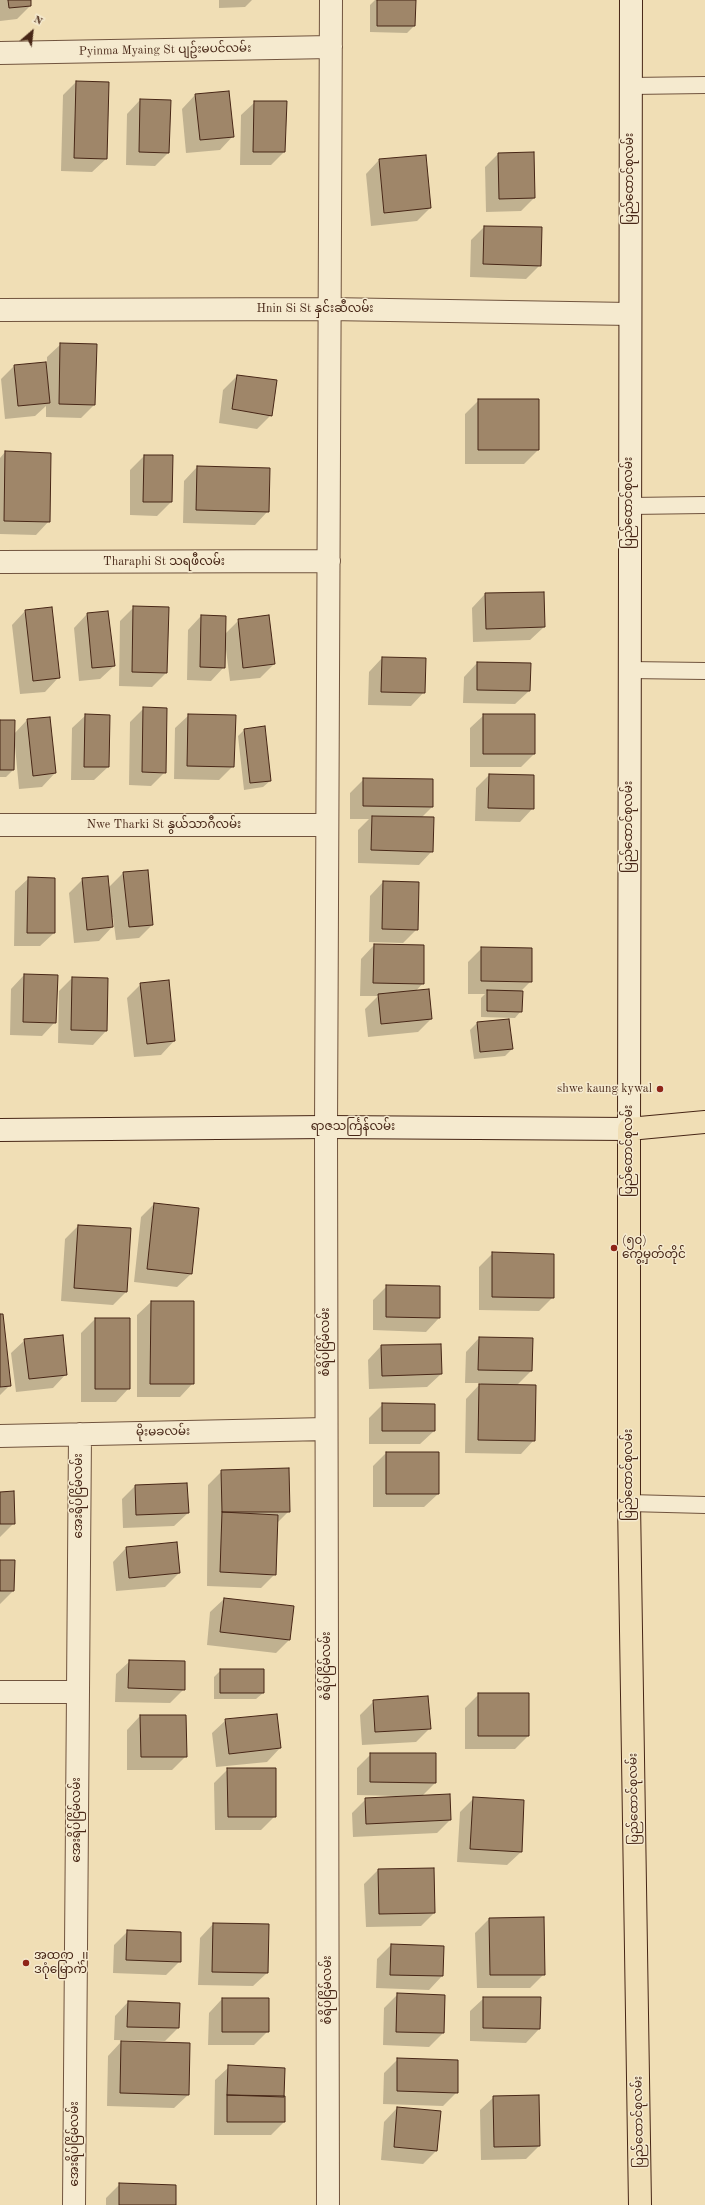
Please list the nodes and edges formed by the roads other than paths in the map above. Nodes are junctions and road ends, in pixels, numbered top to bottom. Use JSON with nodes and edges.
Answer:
{"nodes":[{"id":1,"x":331,"y":0,"type":"edge"},
{"id":2,"x":631,"y":0,"type":"edge"},
{"id":3,"x":330,"y":47,"type":"junction"},
{"id":4,"x":0,"y":54,"type":"edge"},
{"id":5,"x":631,"y":86,"type":"junction"},
{"id":6,"x":705,"y":86,"type":"edge"},
{"id":7,"x":329,"y":308,"type":"junction"},
{"id":8,"x":0,"y":310,"type":"edge"},
{"id":9,"x":630,"y":314,"type":"junction"},
{"id":10,"x":705,"y":505,"type":"edge"},
{"id":11,"x":630,"y":506,"type":"junction"},
{"id":12,"x":329,"y":561,"type":"junction"},
{"id":13,"x":0,"y":562,"type":"edge"},
{"id":14,"x":629,"y":670,"type":"junction"},
{"id":15,"x":705,"y":671,"type":"edge"},
{"id":16,"x":0,"y":825,"type":"edge"},
{"id":17,"x":327,"y":826,"type":"junction"},
{"id":18,"x":705,"y":1122,"type":"edge"},
{"id":19,"x":326,"y":1127,"type":"junction"},
{"id":20,"x":628,"y":1129,"type":"junction"},
{"id":21,"x":0,"y":1130,"type":"edge"},
{"id":22,"x":326,"y":1429,"type":"junction"},
{"id":23,"x":80,"y":1434,"type":"junction"},
{"id":24,"x":0,"y":1436,"type":"edge"},
{"id":25,"x":629,"y":1503,"type":"junction"},
{"id":26,"x":705,"y":1505,"type":"edge"},
{"id":27,"x":0,"y":1692,"type":"edge"},
{"id":28,"x":78,"y":1692,"type":"junction"},
{"id":29,"x":74,"y":2205,"type":"edge"},
{"id":30,"x":328,"y":2205,"type":"edge"},
{"id":31,"x":640,"y":2205,"type":"edge"}],
"edges":[{"from":1,"to":3,"type":"street","name":"စံရိပ်ငြိမ်လမ်း"},
{"from":2,"to":5,"type":"street","name":"ပြည်ထောင်စုလမ်း"},
{"from":3,"to":4,"type":"street","name":"Pyinma Myaing St ပျဥ်းမပင်လမ်း"},
{"from":3,"to":7,"type":"street","name":"စံရိပ်ငြိမ်လမ်း"},
{"from":5,"to":6,"type":"lane"},
{"from":5,"to":9,"type":"street","name":"ပြည်ထောင်စုလမ်း"},
{"from":7,"to":8,"type":"street","name":"Hnin Si St နှင်းဆီလမ်း"},
{"from":7,"to":9,"type":"street","name":"Hnin Si St နှင်းဆီလမ်း"},
{"from":7,"to":12,"type":"street","name":"စံရိပ်ငြိမ်လမ်း"},
{"from":9,"to":11,"type":"street","name":"ပြည်ထောင်စုလမ်း"},
{"from":10,"to":11,"type":"lane"},
{"from":11,"to":14,"type":"street","name":"ပြည်ထောင်စုလမ်း"},
{"from":12,"to":13,"type":"street","name":"Tharaphi St သရဖီလမ်း"},
{"from":12,"to":17,"type":"street","name":"စံရိပ်ငြိမ်လမ်း"},
{"from":14,"to":15,"type":"lane"},
{"from":14,"to":20,"type":"street","name":"ပြည်ထောင်စုလမ်း"},
{"from":16,"to":17,"type":"street","name":"Nwe Tharki St နွယ်သာဂီလမ်း"},
{"from":17,"to":19,"type":"street","name":"စံရိပ်ငြိမ်လမ်း"},
{"from":18,"to":20,"type":"main road","name":"ရာဇသင်္ကြန်လမ်း"},
{"from":19,"to":20,"type":"street","name":"ရာဇသင်္ကြန်လမ်း"},
{"from":19,"to":21,"type":"street","name":"ရာဇသင်္ကြန်လမ်း"},
{"from":19,"to":22,"type":"street","name":"စံရိပ်ငြိမ်လမ်း"},
{"from":20,"to":25,"type":"main road","name":"ပြည်ထောင်စုလမ်း"},
{"from":22,"to":23,"type":"street","name":"မိုးမခလမ်း"},
{"from":22,"to":30,"type":"street","name":"စံရိပ်ငြိမ်လမ်း"},
{"from":23,"to":24,"type":"street","name":"မိုးမခလမ်း"},
{"from":23,"to":28,"type":"street","name":"အေးရိပ်ငြိမ်လမ်း"},
{"from":25,"to":26,"type":"lane"},
{"from":25,"to":31,"type":"main road","name":"ပြည်ထောင်စုလမ်း"},
{"from":27,"to":28,"type":"street"},
{"from":28,"to":29,"type":"street","name":"အေးရိပ်ငြိမ်လမ်း"}]}
